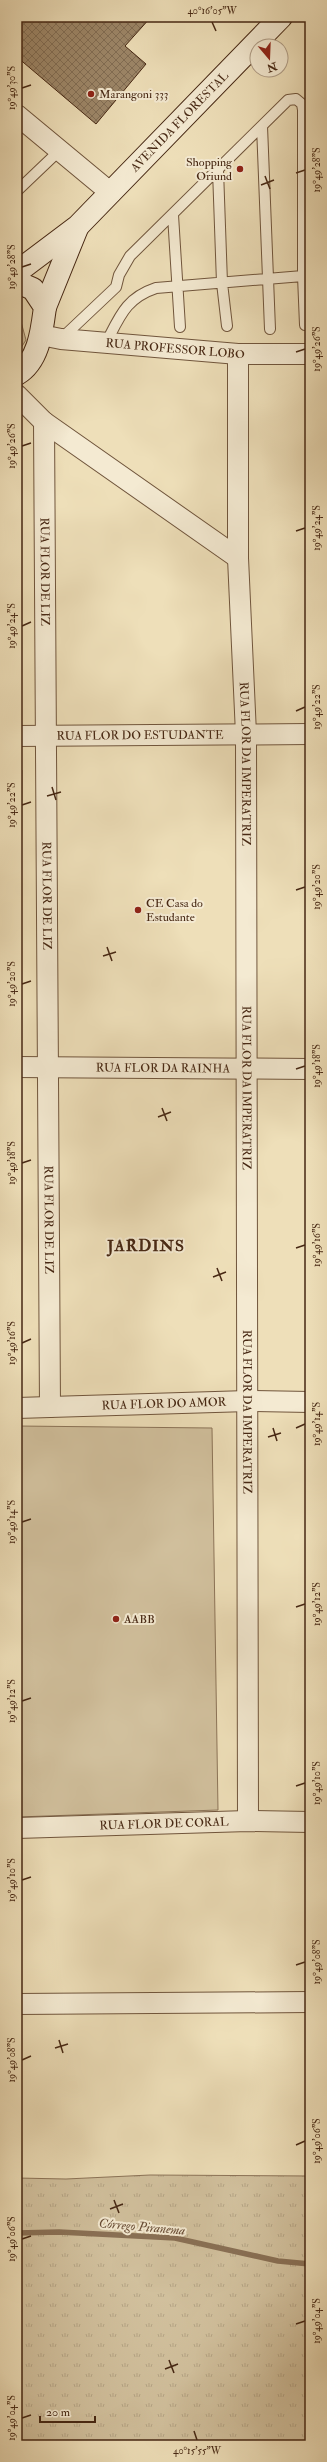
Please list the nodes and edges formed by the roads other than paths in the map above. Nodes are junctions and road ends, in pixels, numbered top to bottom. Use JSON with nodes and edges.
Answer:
{"nodes":[{"id":1,"x":281,"y":17,"type":"edge"},
{"id":2,"x":17,"y":115,"type":"edge"},
{"id":3,"x":262,"y":126,"type":"junction"},
{"id":4,"x":60,"y":150,"type":"junction"},
{"id":5,"x":218,"y":170,"type":"junction"},
{"id":6,"x":17,"y":191,"type":"edge"},
{"id":7,"x":111,"y":193,"type":"junction"},
{"id":8,"x":173,"y":215,"type":"junction"},
{"id":9,"x":78,"y":226,"type":"junction"},
{"id":10,"x":17,"y":272,"type":"edge"},
{"id":11,"x":302,"y":276,"type":"junction"},
{"id":12,"x":268,"y":279,"type":"junction"},
{"id":13,"x":17,"y":282,"type":"edge"},
{"id":14,"x":222,"y":282,"type":"junction"},
{"id":15,"x":178,"y":286,"type":"junction"},
{"id":16,"x":45,"y":307,"type":"junction"},
{"id":17,"x":305,"y":324,"type":"dead end"},
{"id":18,"x":227,"y":326,"type":"dead end"},
{"id":19,"x":180,"y":327,"type":"dead end"},
{"id":20,"x":270,"y":329,"type":"dead end"},
{"id":21,"x":51,"y":337,"type":"junction"},
{"id":22,"x":106,"y":343,"type":"junction"},
{"id":23,"x":238,"y":354,"type":"junction"},
{"id":24,"x":310,"y":354,"type":"edge"},
{"id":25,"x":17,"y":374,"type":"edge"},
{"id":26,"x":17,"y":395,"type":"edge"},
{"id":27,"x":44,"y":422,"type":"junction"},
{"id":28,"x":238,"y":558,"type":"junction"},
{"id":29,"x":246,"y":734,"type":"junction"},
{"id":30,"x":310,"y":734,"type":"edge"},
{"id":31,"x":17,"y":736,"type":"edge"},
{"id":32,"x":47,"y":736,"type":"junction"},
{"id":33,"x":48,"y":1066,"type":"junction"},
{"id":34,"x":17,"y":1067,"type":"edge"},
{"id":35,"x":248,"y":1069,"type":"junction"},
{"id":36,"x":310,"y":1069,"type":"edge"},
{"id":37,"x":248,"y":1401,"type":"junction"},
{"id":38,"x":310,"y":1402,"type":"edge"},
{"id":39,"x":50,"y":1407,"type":"junction"},
{"id":40,"x":17,"y":1408,"type":"edge"},
{"id":41,"x":248,"y":1821,"type":"junction"},
{"id":42,"x":310,"y":1822,"type":"edge"},
{"id":43,"x":17,"y":1828,"type":"edge"},
{"id":44,"x":310,"y":2002,"type":"edge"},
{"id":45,"x":17,"y":2004,"type":"edge"}],
"edges":[{"from":1,"to":7,"type":"main road","name":"AVENIDA FLORESTAL"},
{"from":2,"to":4,"type":"street"},
{"from":3,"to":5,"type":"lane"},
{"from":3,"to":11,"type":"lane"},
{"from":3,"to":12,"type":"lane"},
{"from":4,"to":6,"type":"lane"},
{"from":4,"to":7,"type":"street"},
{"from":5,"to":8,"type":"lane"},
{"from":5,"to":14,"type":"lane"},
{"from":7,"to":9,"type":"main road","name":"AVENIDA FLORESTAL"},
{"from":8,"to":15,"type":"lane"},
{"from":8,"to":21,"type":"lane"},
{"from":9,"to":10,"type":"main road"},
{"from":9,"to":16,"type":"main road"},
{"from":11,"to":12,"type":"lane"},
{"from":11,"to":17,"type":"lane"},
{"from":12,"to":14,"type":"lane"},
{"from":12,"to":20,"type":"lane"},
{"from":13,"to":16,"type":"main road"},
{"from":14,"to":15,"type":"lane"},
{"from":14,"to":18,"type":"lane"},
{"from":15,"to":19,"type":"lane"},
{"from":15,"to":22,"type":"lane"},
{"from":16,"to":21,"type":"main road"},
{"from":21,"to":22,"type":"street","name":"RUA PROFESSOR LOBO"},
{"from":21,"to":25,"type":"main road"},
{"from":22,"to":23,"type":"street","name":"RUA PROFESSOR LOBO"},
{"from":23,"to":24,"type":"street","name":"RUA PROFESSOR LOBO"},
{"from":23,"to":28,"type":"street","name":"RUA FLOR DA IMPERATRIZ"},
{"from":26,"to":27,"type":"street"},
{"from":27,"to":28,"type":"street"},
{"from":27,"to":32,"type":"street","name":"RUA FLOR DE LIZ"},
{"from":28,"to":29,"type":"street","name":"RUA FLOR DA IMPERATRIZ"},
{"from":29,"to":30,"type":"street","name":"RUA FLOR DO ESTUDANTE"},
{"from":29,"to":32,"type":"street","name":"RUA FLOR DO ESTUDANTE"},
{"from":29,"to":35,"type":"street","name":"RUA FLOR DA IMPERATRIZ"},
{"from":31,"to":32,"type":"street","name":"RUA FLOR DO ESTUDANTE"},
{"from":32,"to":33,"type":"street","name":"RUA FLOR DE LIZ"},
{"from":33,"to":34,"type":"street","name":"RUA FLOR DA RAINHA"},
{"from":33,"to":35,"type":"street","name":"RUA FLOR DA RAINHA"},
{"from":33,"to":39,"type":"street","name":"RUA FLOR DE LIZ"},
{"from":35,"to":36,"type":"street","name":"RUA FLOR DA RAINHA"},
{"from":35,"to":37,"type":"street","name":"RUA FLOR DA IMPERATRIZ"},
{"from":37,"to":38,"type":"street","name":"RUA FLOR DO AMOR"},
{"from":37,"to":39,"type":"street","name":"RUA FLOR DO AMOR"},
{"from":37,"to":41,"type":"street","name":"RUA FLOR DA IMPERATRIZ"},
{"from":39,"to":40,"type":"street","name":"RUA FLOR DO AMOR"},
{"from":41,"to":42,"type":"street","name":"RUA FLOR DE CORAL"},
{"from":41,"to":43,"type":"street","name":"RUA FLOR DE CORAL"},
{"from":44,"to":45,"type":"street"}]}
